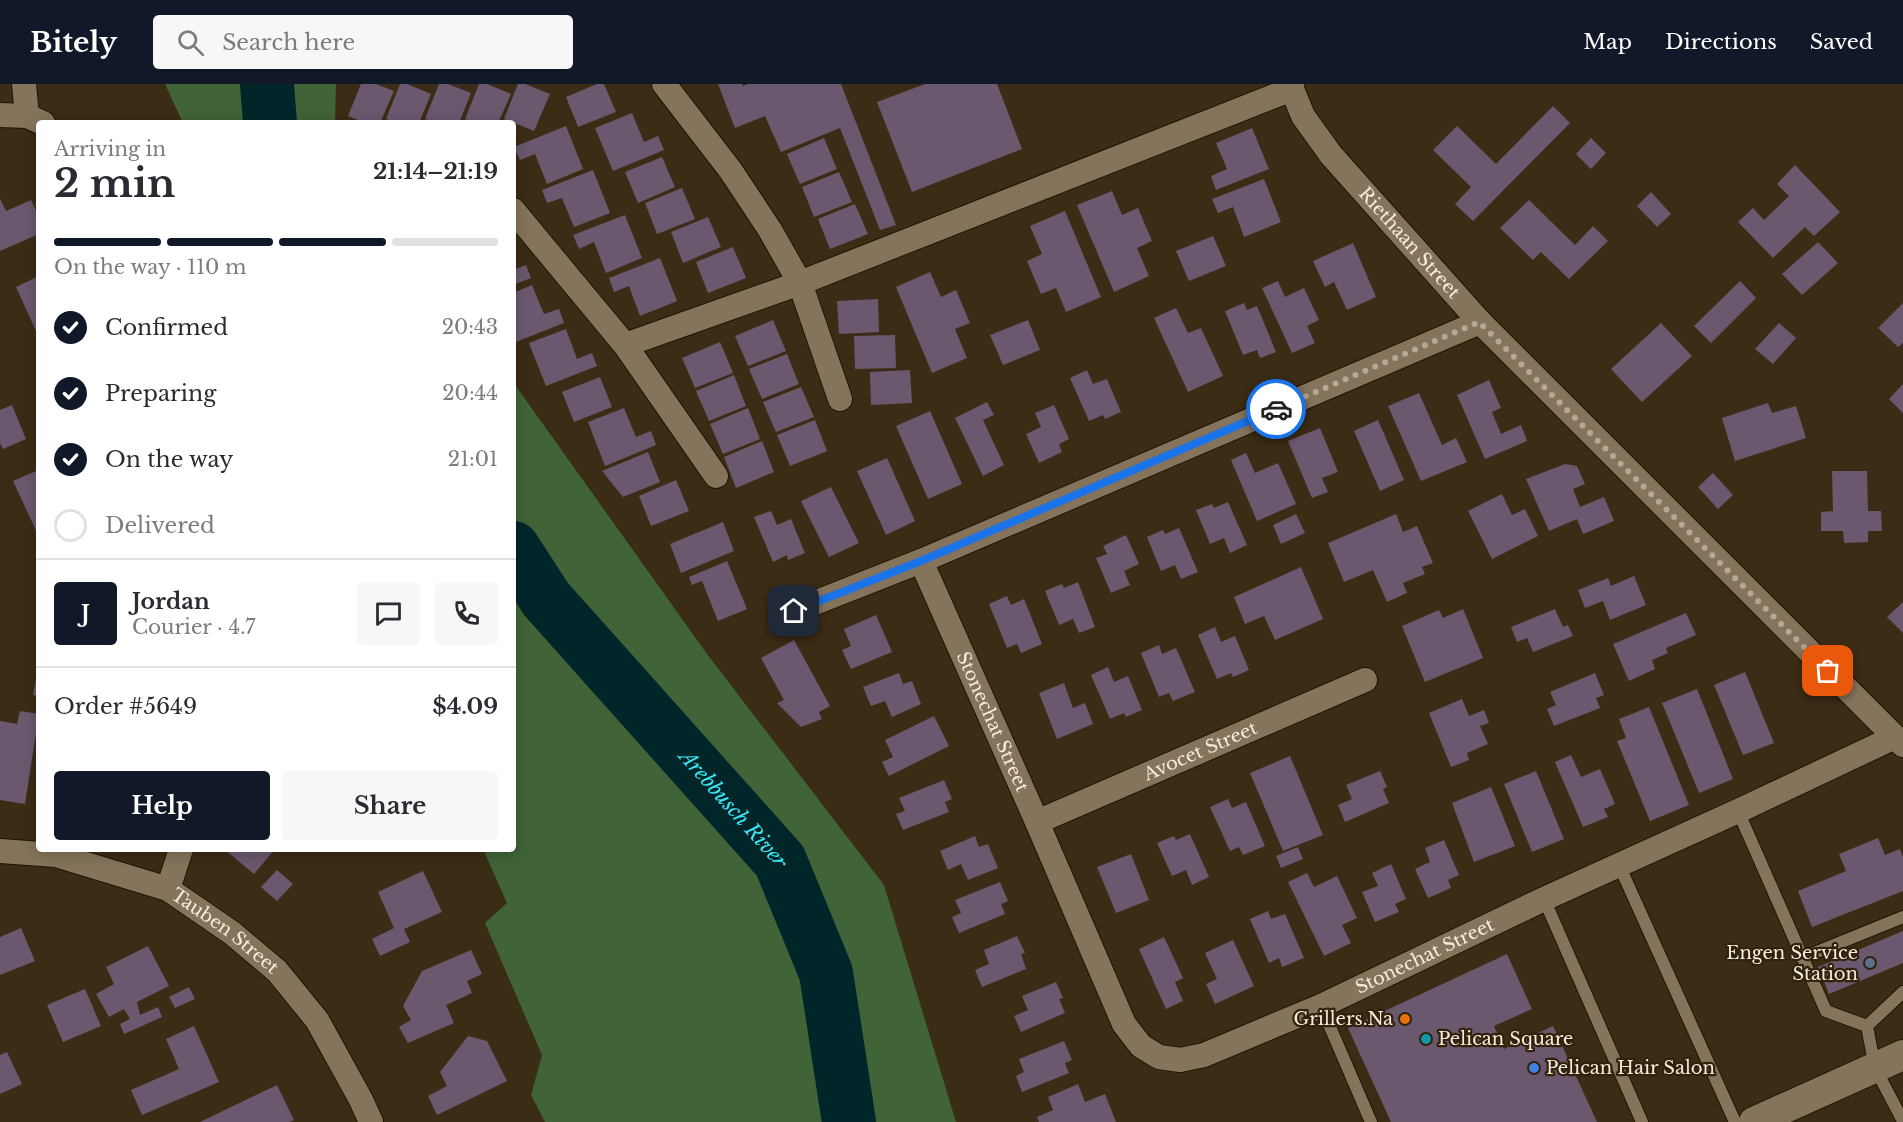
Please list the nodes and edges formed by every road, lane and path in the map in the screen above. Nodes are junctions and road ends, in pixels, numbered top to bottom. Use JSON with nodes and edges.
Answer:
{"nodes":[{"id":1,"x":24,"y":84,"type":"edge"},
{"id":2,"x":664,"y":84,"type":"edge"},
{"id":3,"x":1292,"y":87,"type":"edge"},
{"id":4,"x":0,"y":115,"type":"edge"},
{"id":5,"x":35,"y":119,"type":"edge"},
{"id":6,"x":516,"y":214,"type":"edge"},
{"id":7,"x":800,"y":283,"type":"junction"},
{"id":8,"x":1479,"y":322,"type":"junction"},
{"id":9,"x":625,"y":345,"type":"junction"},
{"id":10,"x":840,"y":399,"type":"dead end"},
{"id":11,"x":716,"y":476,"type":"dead end"},
{"id":12,"x":921,"y":561,"type":"junction"},
{"id":13,"x":794,"y":611,"type":"dead end"},
{"id":14,"x":1365,"y":681,"type":"dead end"},
{"id":15,"x":1899,"y":741,"type":"edge"},
{"id":16,"x":1738,"y":811,"type":"junction"},
{"id":17,"x":1037,"y":822,"type":"junction"},
{"id":18,"x":0,"y":851,"type":"edge"},
{"id":19,"x":180,"y":852,"type":"edge"},
{"id":20,"x":1619,"y":865,"type":"junction"},
{"id":21,"x":168,"y":889,"type":"junction"},
{"id":22,"x":1544,"y":899,"type":"junction"},
{"id":23,"x":1903,"y":916,"type":"edge"},
{"id":24,"x":1802,"y":958,"type":"junction"},
{"id":25,"x":1903,"y":992,"type":"edge"},
{"id":26,"x":1320,"y":1006,"type":"junction"},
{"id":27,"x":1867,"y":1026,"type":"junction"},
{"id":28,"x":1903,"y":1055,"type":"edge"},
{"id":29,"x":1875,"y":1068,"type":"junction"},
{"id":30,"x":1903,"y":1121,"type":"edge"},
{"id":31,"x":371,"y":1122,"type":"edge"},
{"id":32,"x":1371,"y":1122,"type":"edge"},
{"id":33,"x":1642,"y":1122,"type":"edge"},
{"id":34,"x":1735,"y":1122,"type":"edge"},
{"id":35,"x":1754,"y":1122,"type":"edge"}],
"edges":[{"from":1,"to":5,"type":"street"},
{"from":2,"to":7,"type":"street"},
{"from":3,"to":7,"type":"street"},
{"from":3,"to":8,"type":"street","name":"Riethaan Street"},
{"from":4,"to":5,"type":"street"},
{"from":6,"to":9,"type":"street"},
{"from":7,"to":9,"type":"street"},
{"from":7,"to":10,"type":"street"},
{"from":8,"to":12,"type":"street"},
{"from":8,"to":15,"type":"street","name":"Riethaan Street"},
{"from":9,"to":11,"type":"street"},
{"from":12,"to":13,"type":"street"},
{"from":12,"to":17,"type":"street","name":"Stonechat Street"},
{"from":14,"to":17,"type":"street","name":"Avocet Street"},
{"from":15,"to":16,"type":"street","name":"Stonechat Street"},
{"from":16,"to":20,"type":"street","name":"Stonechat Street"},
{"from":16,"to":24,"type":"lane"},
{"from":17,"to":26,"type":"street","name":"Stonechat Street"},
{"from":18,"to":21,"type":"street","name":"Tauben Street"},
{"from":19,"to":21,"type":"street"},
{"from":20,"to":22,"type":"street","name":"Stonechat Street"},
{"from":20,"to":34,"type":"lane"},
{"from":21,"to":31,"type":"street","name":"Tauben Street"},
{"from":22,"to":26,"type":"street","name":"Stonechat Street"},
{"from":22,"to":33,"type":"lane"},
{"from":23,"to":24,"type":"lane"},
{"from":24,"to":27,"type":"lane"},
{"from":25,"to":27,"type":"lane"},
{"from":26,"to":32,"type":"lane"},
{"from":27,"to":29,"type":"lane"},
{"from":28,"to":29,"type":"street"},
{"from":29,"to":30,"type":"lane"},
{"from":29,"to":35,"type":"street"}]}
